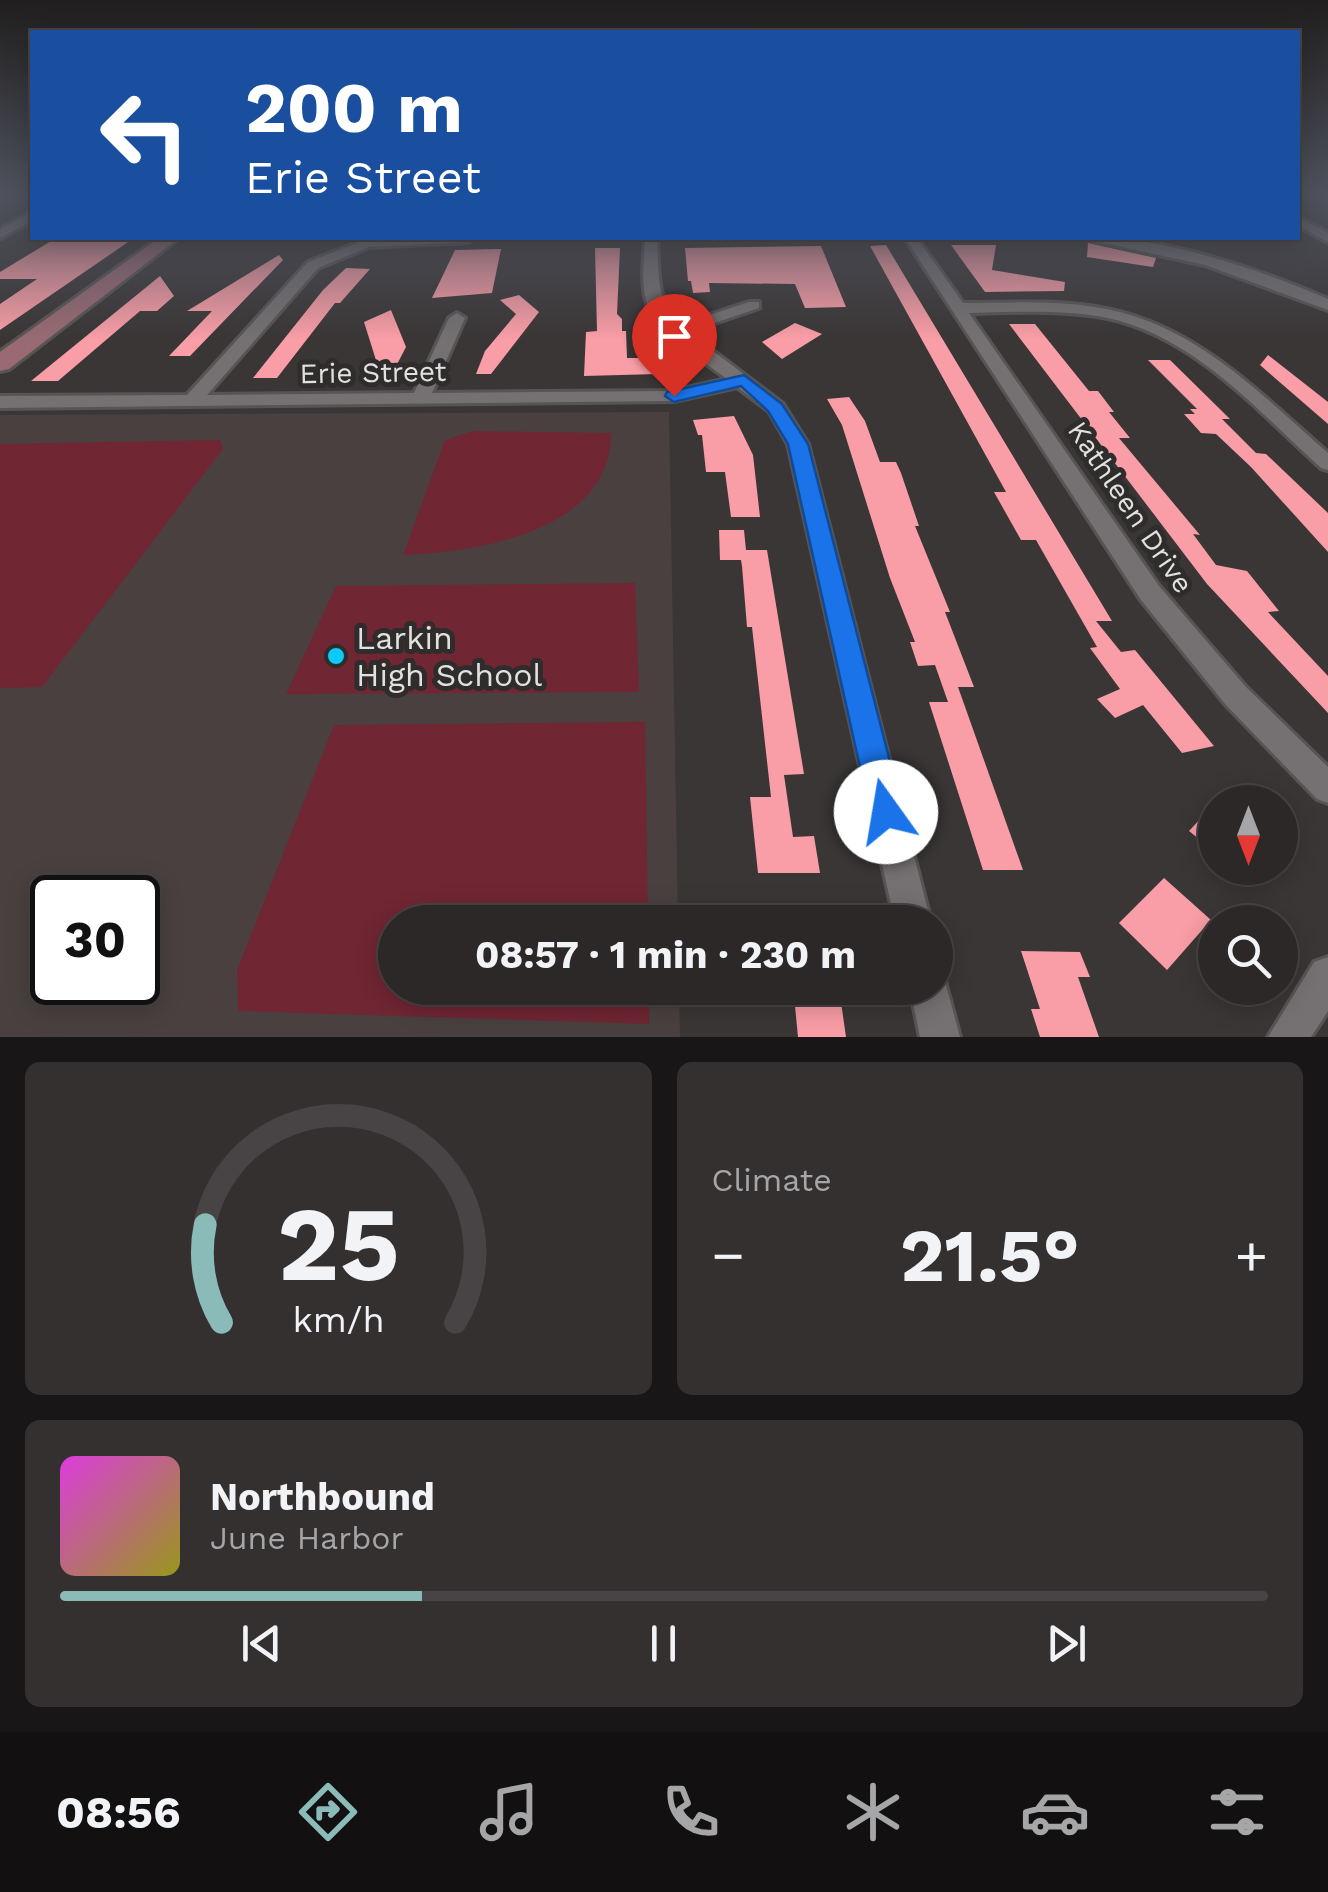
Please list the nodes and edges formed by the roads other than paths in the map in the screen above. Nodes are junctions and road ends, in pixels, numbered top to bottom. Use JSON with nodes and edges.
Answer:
{"nodes":[{"id":1,"x":164,"y":242,"type":"edge"},
{"id":2,"x":387,"y":242,"type":"edge"},
{"id":3,"x":651,"y":242,"type":"edge"},
{"id":4,"x":914,"y":242,"type":"edge"},
{"id":5,"x":1110,"y":242,"type":"edge"},
{"id":6,"x":1200,"y":242,"type":"edge"},
{"id":7,"x":1188,"y":257,"type":"junction"},
{"id":8,"x":754,"y":305,"type":"dead end"},
{"id":9,"x":1328,"y":306,"type":"edge"},
{"id":10,"x":961,"y":308,"type":"junction"},
{"id":11,"x":457,"y":318,"type":"dead end"},
{"id":12,"x":676,"y":332,"type":"junction"},
{"id":13,"x":0,"y":364,"type":"edge"},
{"id":14,"x":744,"y":380,"type":"junction"},
{"id":15,"x":420,"y":399,"type":"junction"},
{"id":16,"x":191,"y":401,"type":"junction"},
{"id":17,"x":0,"y":402,"type":"edge"},
{"id":18,"x":1328,"y":464,"type":"edge"},
{"id":19,"x":1328,"y":788,"type":"edge"},
{"id":20,"x":909,"y":905,"type":"edge"},
{"id":21,"x":1328,"y":976,"type":"edge"},
{"id":22,"x":932,"y":1005,"type":"edge"},
{"id":23,"x":940,"y":1037,"type":"edge"},
{"id":24,"x":1288,"y":1037,"type":"edge"}],
"edges":[{"from":1,"to":13,"type":"main road"},
{"from":2,"to":16,"type":"street"},
{"from":3,"to":12,"type":"street"},
{"from":4,"to":10,"type":"street","name":"Kathleen Drive"},
{"from":5,"to":7,"type":"street"},
{"from":6,"to":7,"type":"street"},
{"from":7,"to":9,"type":"street"},
{"from":8,"to":12,"type":"street"},
{"from":10,"to":18,"type":"street"},
{"from":10,"to":19,"type":"street","name":"Kathleen Drive"},
{"from":11,"to":15,"type":"street"},
{"from":12,"to":14,"type":"street"},
{"from":14,"to":15,"type":"street","name":"Erie Street"},
{"from":14,"to":20,"type":"street"},
{"from":15,"to":16,"type":"street","name":"Erie Street"},
{"from":16,"to":17,"type":"street","name":"Erie Street"},
{"from":21,"to":24,"type":"street"},
{"from":22,"to":23,"type":"street"}]}
